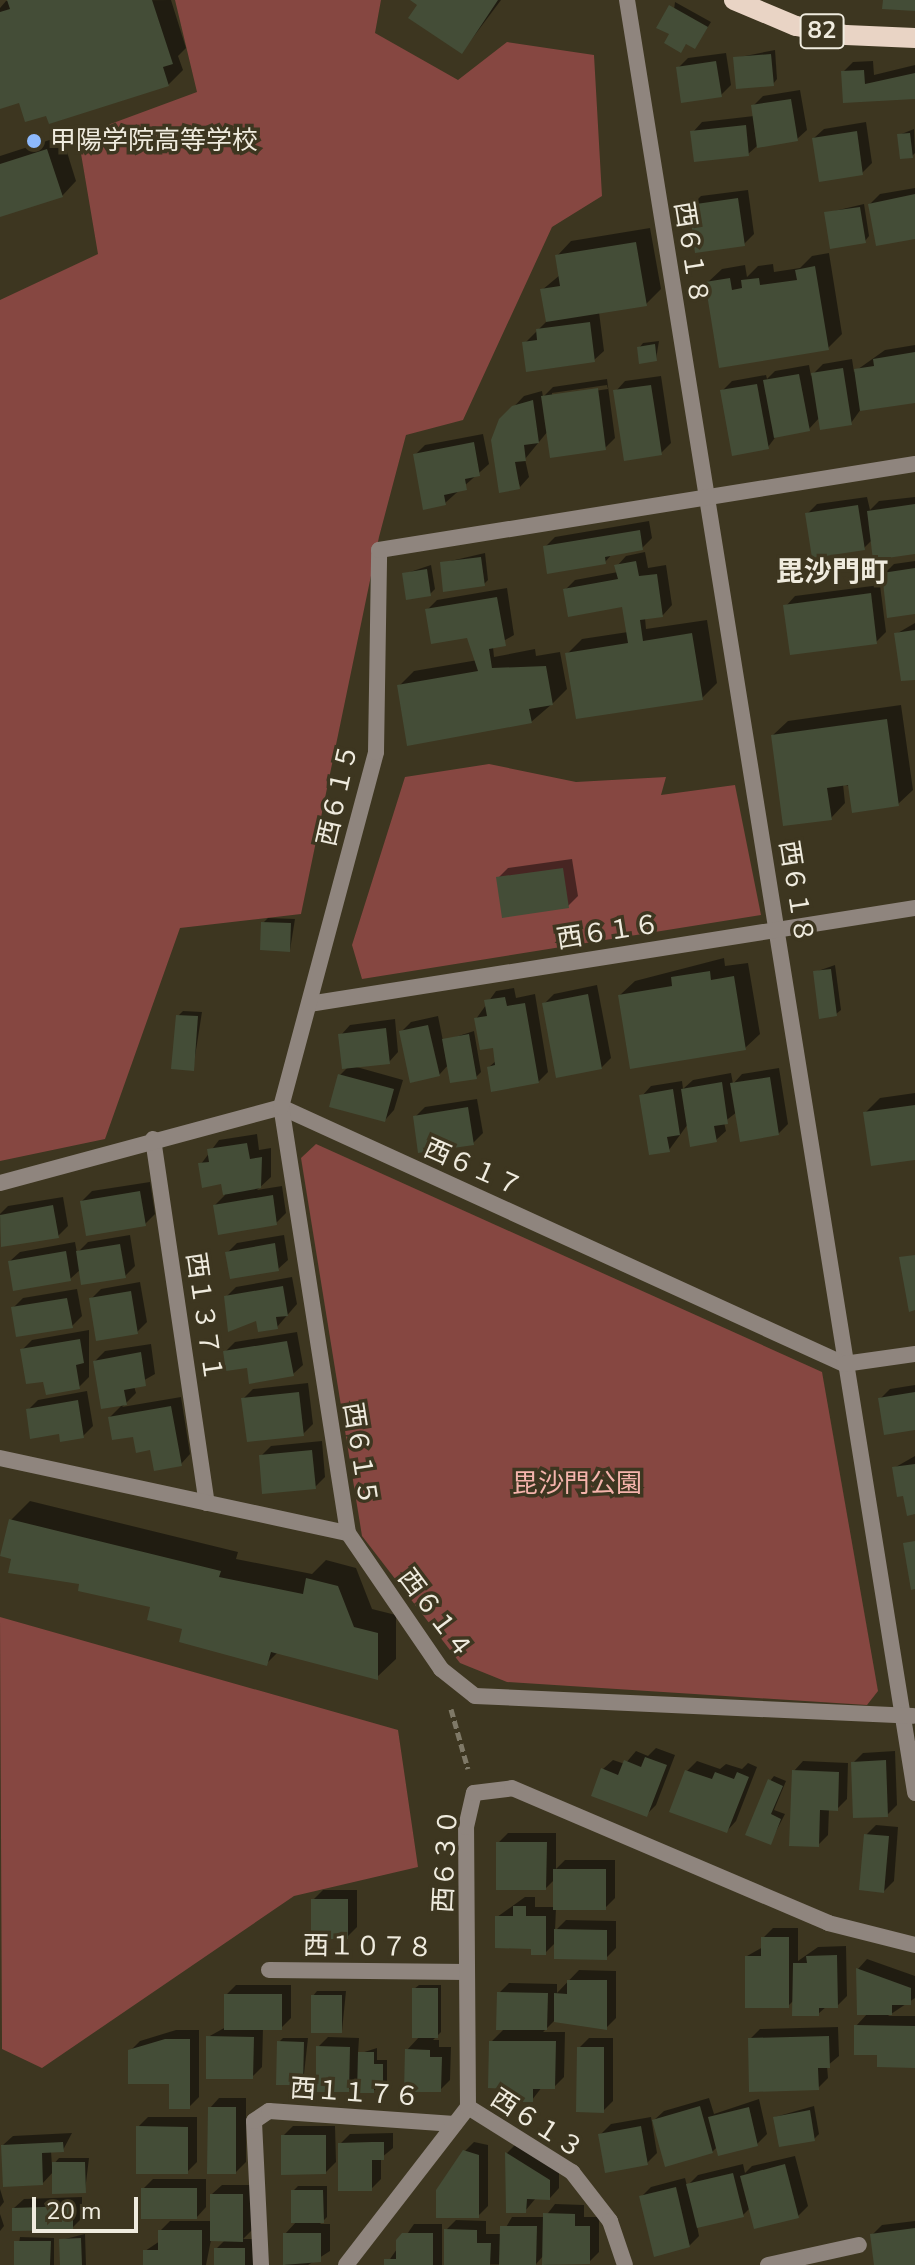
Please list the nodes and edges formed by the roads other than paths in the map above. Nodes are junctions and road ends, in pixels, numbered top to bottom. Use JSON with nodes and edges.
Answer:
{"nodes":[{"id":1,"x":627,"y":0,"type":"edge"},
{"id":2,"x":734,"y":0,"type":"edge"},
{"id":3,"x":915,"y":38,"type":"edge"},
{"id":4,"x":915,"y":464,"type":"edge"},
{"id":5,"x":705,"y":496,"type":"junction"},
{"id":6,"x":915,"y":908,"type":"edge"},
{"id":7,"x":779,"y":929,"type":"junction"},
{"id":8,"x":309,"y":1004,"type":"junction"},
{"id":9,"x":281,"y":1107,"type":"junction"},
{"id":10,"x":153,"y":1139,"type":"junction"},
{"id":11,"x":0,"y":1183,"type":"edge"},
{"id":12,"x":915,"y":1354,"type":"edge"},
{"id":13,"x":844,"y":1364,"type":"junction"},
{"id":14,"x":0,"y":1458,"type":"edge"},
{"id":15,"x":207,"y":1503,"type":"junction"},
{"id":16,"x":348,"y":1533,"type":"junction"},
{"id":17,"x":910,"y":1717,"type":"edge"},
{"id":18,"x":915,"y":1793,"type":"edge"},
{"id":19,"x":915,"y":1945,"type":"edge"},
{"id":20,"x":269,"y":1970,"type":"dead end"},
{"id":21,"x":467,"y":1972,"type":"junction"},
{"id":22,"x":468,"y":2107,"type":"junction"},
{"id":23,"x":455,"y":2124,"type":"junction"},
{"id":24,"x":859,"y":2245,"type":"dead end"},
{"id":25,"x":261,"y":2265,"type":"edge"},
{"id":26,"x":346,"y":2265,"type":"edge"},
{"id":27,"x":625,"y":2265,"type":"edge"},
{"id":28,"x":768,"y":2265,"type":"edge"}],
"edges":[{"from":1,"to":5,"type":"street","name":"西６１８"},
{"from":2,"to":3,"type":"main road","number":"82"},
{"from":4,"to":5,"type":"street","name":"西６１５"},
{"from":5,"to":7,"type":"street","name":"西６１８"},
{"from":5,"to":8,"type":"street","name":"西６１５"},
{"from":6,"to":7,"type":"street","name":"西６１６"},
{"from":7,"to":8,"type":"street","name":"西６１６"},
{"from":7,"to":13,"type":"street","name":"西６１８"},
{"from":8,"to":9,"type":"street","name":"西６１５"},
{"from":9,"to":10,"type":"street"},
{"from":9,"to":13,"type":"street","name":"西６１７"},
{"from":9,"to":16,"type":"street","name":"西６１５"},
{"from":10,"to":11,"type":"street"},
{"from":10,"to":15,"type":"street","name":"西１３７１"},
{"from":12,"to":13,"type":"street"},
{"from":13,"to":17,"type":"street","name":"西６１８"},
{"from":14,"to":15,"type":"street"},
{"from":15,"to":16,"type":"street"},
{"from":16,"to":17,"type":"street","name":"西６１４"},
{"from":17,"to":18,"type":"street","name":"西６１８"},
{"from":19,"to":21,"type":"street","name":"西６３０"},
{"from":20,"to":21,"type":"street","name":"西１０７８"},
{"from":21,"to":22,"type":"street","name":"西６３０"},
{"from":22,"to":23,"type":"street"},
{"from":22,"to":27,"type":"street","name":"西６１３"},
{"from":23,"to":25,"type":"street","name":"西１１７６"},
{"from":23,"to":26,"type":"street"},
{"from":24,"to":28,"type":"street"}]}
